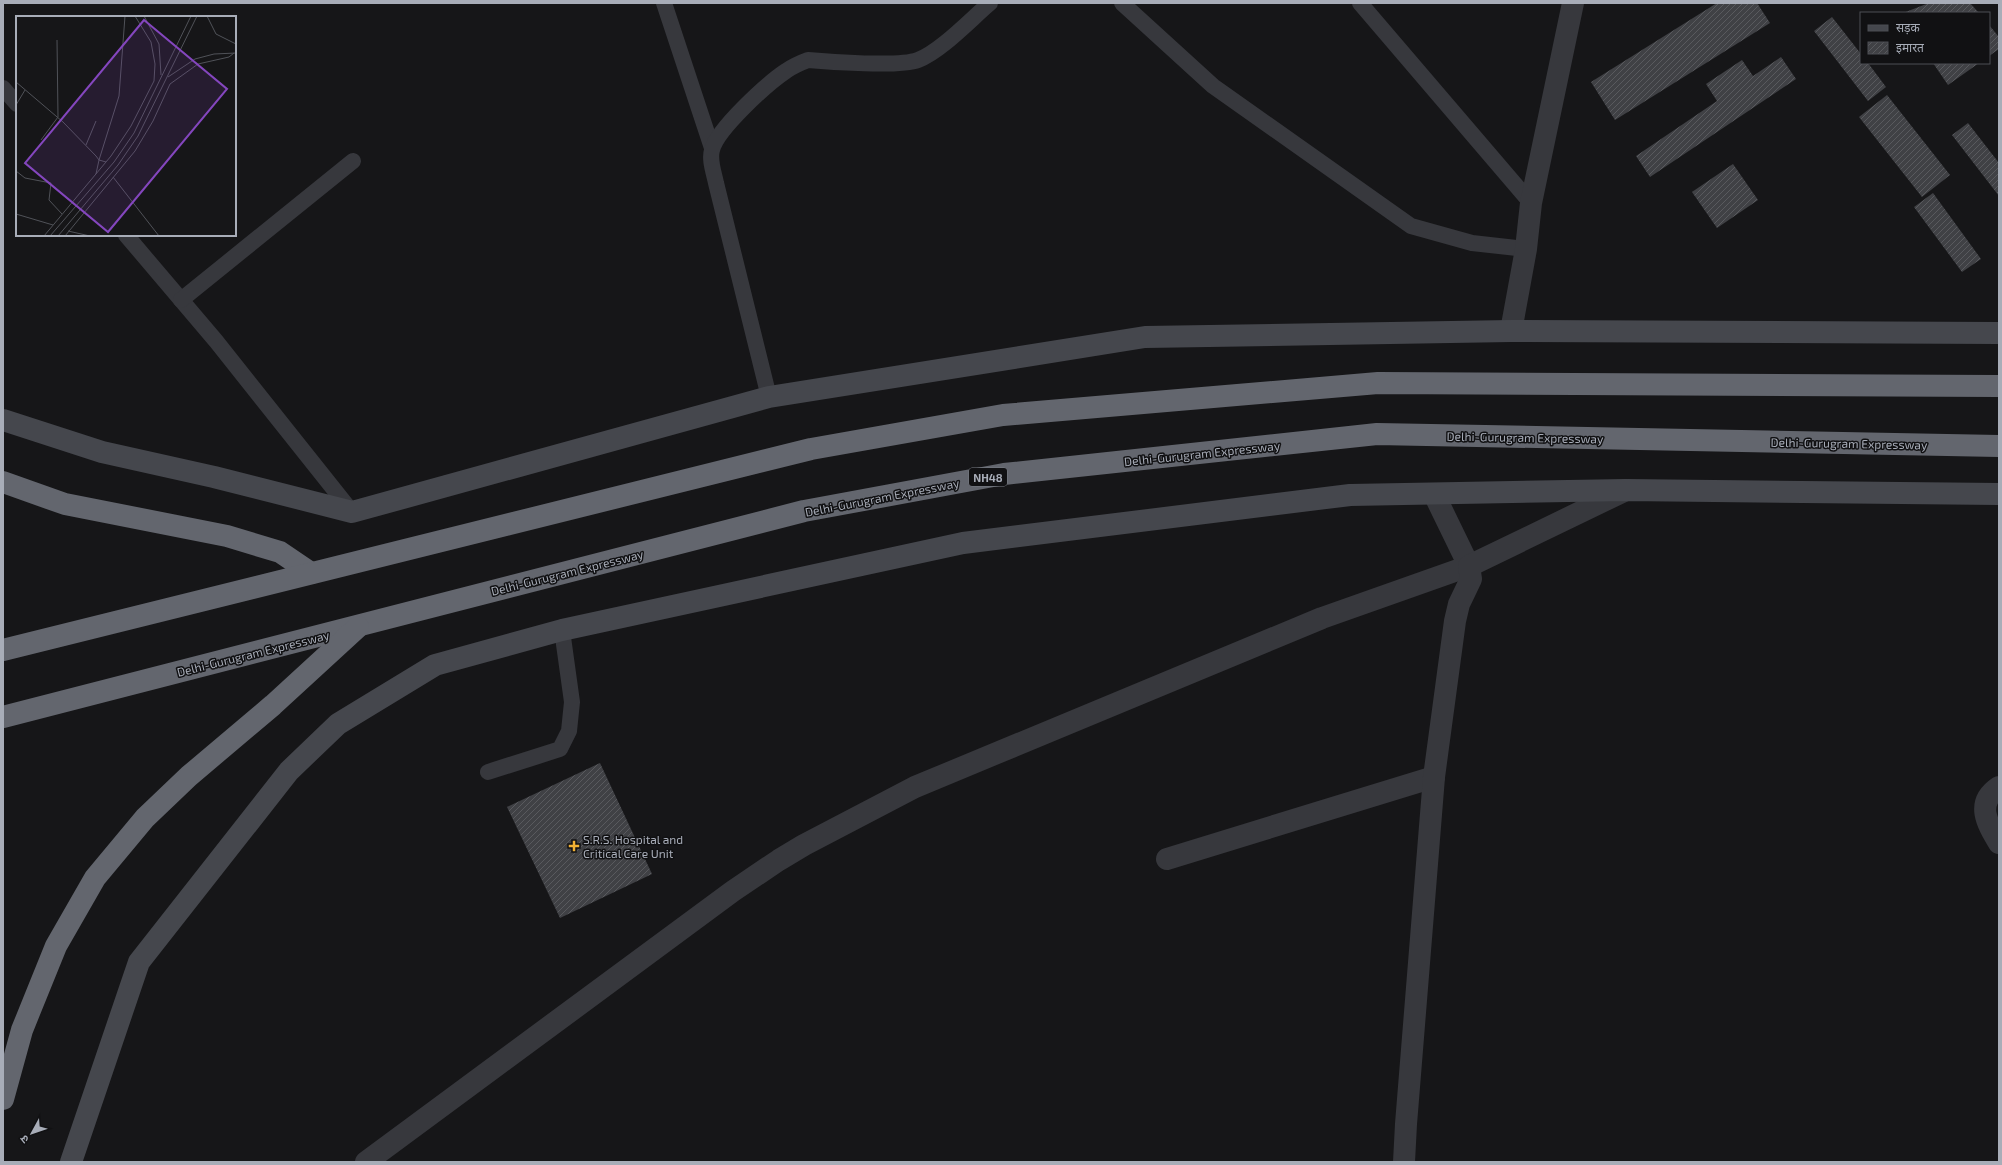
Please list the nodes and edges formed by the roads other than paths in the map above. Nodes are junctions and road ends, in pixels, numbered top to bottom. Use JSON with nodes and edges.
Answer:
{"nodes":[{"id":1,"x":664,"y":3,"type":"edge"},
{"id":2,"x":990,"y":3,"type":"edge"},
{"id":3,"x":1122,"y":3,"type":"edge"},
{"id":4,"x":1360,"y":3,"type":"edge"},
{"id":5,"x":1573,"y":3,"type":"edge"},
{"id":6,"x":3,"y":88,"type":"edge"},
{"id":7,"x":16,"y":103,"type":"edge"},
{"id":8,"x":712,"y":148,"type":"junction"},
{"id":9,"x":353,"y":161,"type":"dead end"},
{"id":10,"x":1531,"y":203,"type":"junction"},
{"id":11,"x":127,"y":236,"type":"edge"},
{"id":12,"x":1526,"y":249,"type":"junction"},
{"id":13,"x":181,"y":300,"type":"junction"},
{"id":14,"x":1511,"y":331,"type":"junction"},
{"id":15,"x":1999,"y":332,"type":"edge"},
{"id":16,"x":1999,"y":386,"type":"edge"},
{"id":17,"x":769,"y":397,"type":"junction"},
{"id":18,"x":3,"y":420,"type":"edge"},
{"id":19,"x":1999,"y":446,"type":"edge"},
{"id":20,"x":3,"y":482,"type":"edge"},
{"id":21,"x":1626,"y":490,"type":"junction"},
{"id":22,"x":1434,"y":494,"type":"junction"},
{"id":23,"x":1999,"y":494,"type":"edge"},
{"id":24,"x":352,"y":512,"type":"junction"},
{"id":25,"x":1469,"y":566,"type":"junction"},
{"id":26,"x":311,"y":573,"type":"junction"},
{"id":27,"x":360,"y":625,"type":"junction"},
{"id":28,"x":562,"y":630,"type":"junction"},
{"id":29,"x":3,"y":650,"type":"edge"},
{"id":30,"x":3,"y":717,"type":"edge"},
{"id":31,"x":488,"y":772,"type":"dead end"},
{"id":32,"x":1434,"y":777,"type":"junction"},
{"id":33,"x":1999,"y":786,"type":"edge"},
{"id":34,"x":1999,"y":843,"type":"edge"},
{"id":35,"x":1167,"y":859,"type":"dead end"},
{"id":36,"x":3,"y":1099,"type":"edge"},
{"id":37,"x":71,"y":1162,"type":"edge"},
{"id":38,"x":366,"y":1162,"type":"edge"},
{"id":39,"x":1404,"y":1162,"type":"edge"}],
"edges":[{"from":1,"to":8,"type":"lane"},
{"from":2,"to":8,"type":"lane"},
{"from":3,"to":12,"type":"lane"},
{"from":4,"to":10,"type":"lane"},
{"from":5,"to":10,"type":"street"},
{"from":6,"to":7,"type":"lane"},
{"from":8,"to":17,"type":"lane"},
{"from":9,"to":13,"type":"lane"},
{"from":10,"to":12,"type":"street"},
{"from":11,"to":13,"type":"lane"},
{"from":12,"to":14,"type":"street"},
{"from":13,"to":24,"type":"lane"},
{"from":14,"to":15,"type":"main road"},
{"from":14,"to":17,"type":"main road"},
{"from":16,"to":26,"type":"highway"},
{"from":17,"to":24,"type":"main road"},
{"from":18,"to":24,"type":"main road"},
{"from":19,"to":27,"type":"highway","name":"Delhi-Gurugram Expressway","number":"NH48"},
{"from":20,"to":26,"type":"highway"},
{"from":21,"to":22,"type":"main road"},
{"from":21,"to":23,"type":"main road"},
{"from":21,"to":25,"type":"street"},
{"from":22,"to":25,"type":"street"},
{"from":22,"to":28,"type":"main road"},
{"from":25,"to":32,"type":"street"},
{"from":25,"to":38,"type":"street"},
{"from":26,"to":29,"type":"highway"},
{"from":27,"to":30,"type":"highway","name":"Delhi-Gurugram Expressway","number":"NH48"},
{"from":27,"to":36,"type":"highway"},
{"from":28,"to":31,"type":"lane"},
{"from":28,"to":37,"type":"main road"},
{"from":32,"to":35,"type":"street"},
{"from":32,"to":39,"type":"street"},
{"from":33,"to":34,"type":"street"}]}
